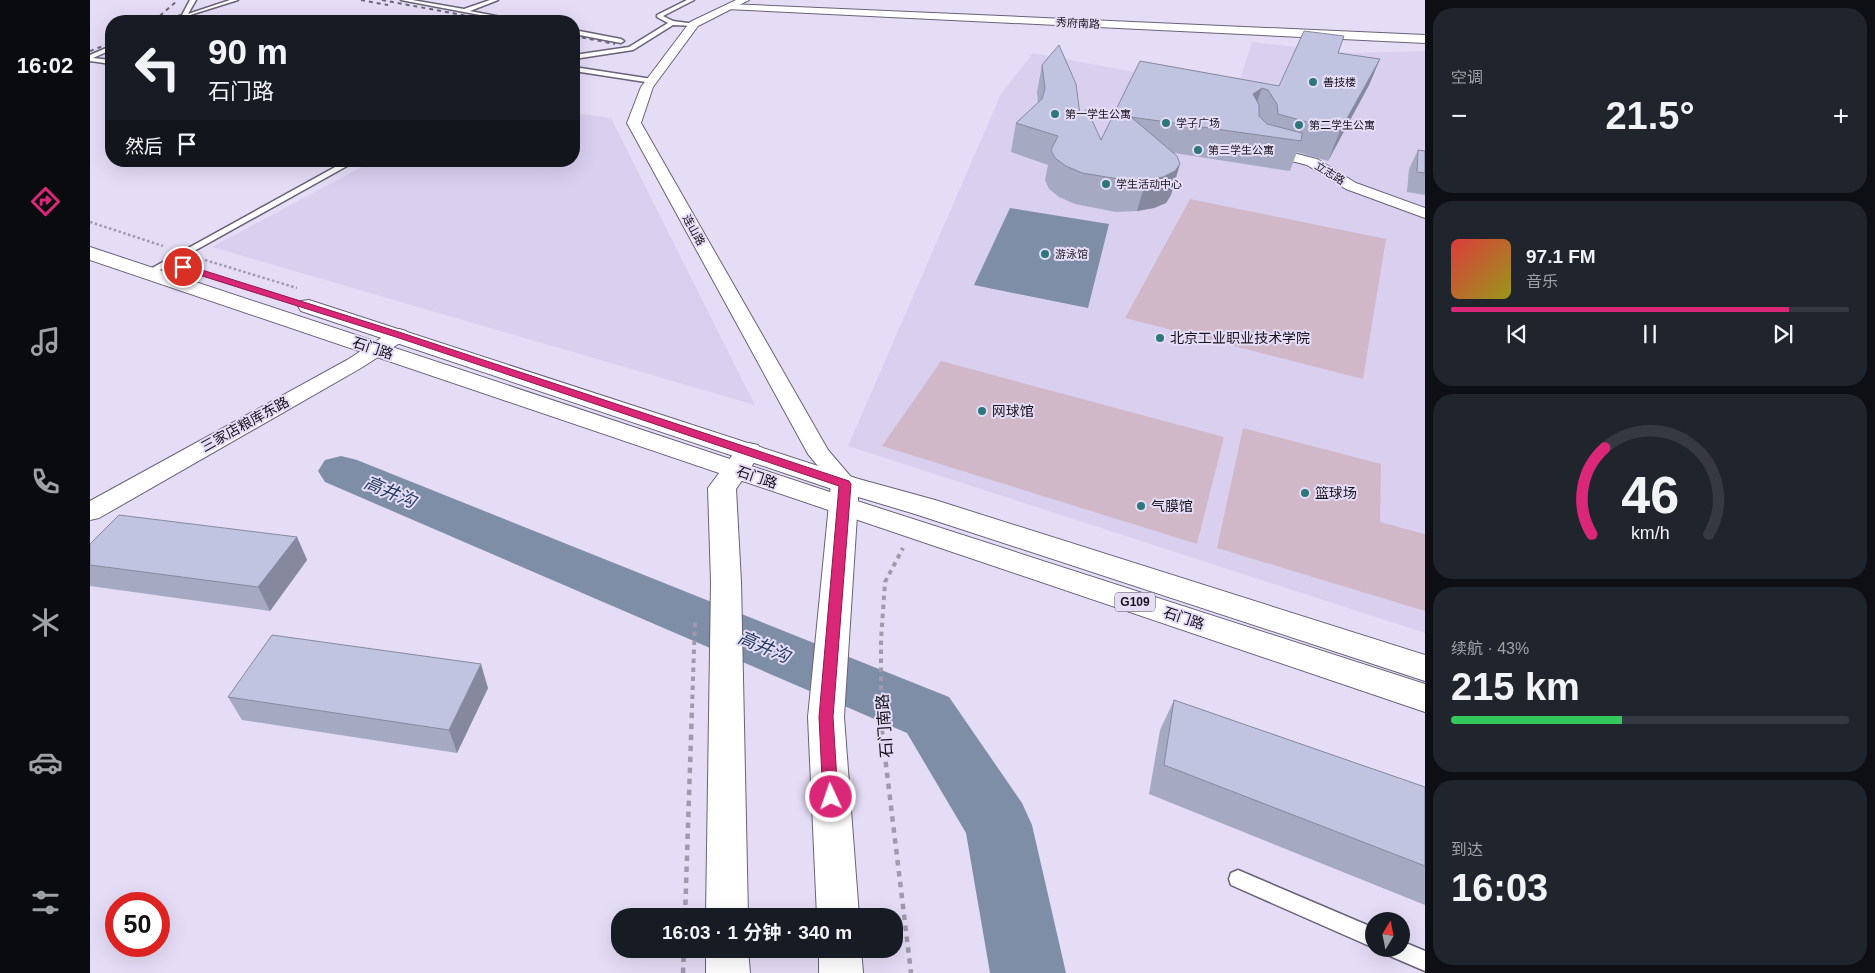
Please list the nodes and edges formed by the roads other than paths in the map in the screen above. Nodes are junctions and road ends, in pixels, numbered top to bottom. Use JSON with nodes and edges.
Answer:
{"nodes":[{"id":1,"x":193,"y":0,"type":"edge"},
{"id":2,"x":235,"y":0,"type":"edge"},
{"id":3,"x":404,"y":0,"type":"edge"},
{"id":4,"x":495,"y":0,"type":"edge"},
{"id":5,"x":691,"y":0,"type":"edge"},
{"id":6,"x":737,"y":3,"type":"edge"},
{"id":7,"x":464,"y":11,"type":"junction"},
{"id":8,"x":186,"y":15,"type":"edge"},
{"id":9,"x":192,"y":15,"type":"edge"},
{"id":10,"x":486,"y":15,"type":"edge"},
{"id":11,"x":672,"y":22,"type":"junction"},
{"id":12,"x":693,"y":26,"type":"junction"},
{"id":13,"x":580,"y":33,"type":"edge"},
{"id":14,"x":1425,"y":39,"type":"edge"},
{"id":15,"x":621,"y":41,"type":"dead end"},
{"id":16,"x":105,"y":51,"type":"edge"},
{"id":17,"x":580,"y":56,"type":"edge"},
{"id":18,"x":90,"y":58,"type":"edge"},
{"id":19,"x":105,"y":61,"type":"edge"},
{"id":20,"x":580,"y":70,"type":"edge"},
{"id":21,"x":652,"y":80,"type":"junction"},
{"id":22,"x":1257,"y":139,"type":"edge"},
{"id":23,"x":341,"y":167,"type":"edge"},
{"id":24,"x":1425,"y":213,"type":"edge"},
{"id":25,"x":90,"y":236,"type":"edge"},
{"id":26,"x":90,"y":253,"type":"edge"},
{"id":27,"x":158,"y":268,"type":"junction"},
{"id":28,"x":399,"y":335,"type":"junction"},
{"id":29,"x":377,"y":349,"type":"junction"},
{"id":30,"x":742,"y":460,"type":"junction"},
{"id":31,"x":845,"y":496,"type":"junction"},
{"id":32,"x":90,"y":512,"type":"edge"},
{"id":33,"x":1425,"y":668,"type":"edge"},
{"id":34,"x":1425,"y":698,"type":"edge"},
{"id":35,"x":1238,"y":880,"type":"dead end"},
{"id":36,"x":727,"y":908,"type":"edge"},
{"id":37,"x":838,"y":908,"type":"edge"},
{"id":38,"x":1365,"y":934,"type":"edge"},
{"id":39,"x":1410,"y":955,"type":"edge"},
{"id":40,"x":728,"y":958,"type":"edge"},
{"id":41,"x":840,"y":958,"type":"edge"},
{"id":42,"x":1425,"y":961,"type":"edge"},
{"id":43,"x":728,"y":973,"type":"edge"},
{"id":44,"x":841,"y":973,"type":"edge"}],
"edges":[{"from":1,"to":8,"type":"lane"},
{"from":2,"to":9,"type":"lane"},
{"from":3,"to":7,"type":"lane"},
{"from":4,"to":7,"type":"lane"},
{"from":5,"to":11,"type":"lane"},
{"from":6,"to":12,"type":"street","name":"连山路"},
{"from":6,"to":14,"type":"main road","name":"秀府南路"},
{"from":7,"to":10,"type":"lane"},
{"from":11,"to":12,"type":"lane"},
{"from":11,"to":17,"type":"lane"},
{"from":12,"to":21,"type":"street","name":"连山路"},
{"from":13,"to":15,"type":"lane"},
{"from":16,"to":18,"type":"lane"},
{"from":18,"to":19,"type":"lane"},
{"from":20,"to":21,"type":"lane"},
{"from":21,"to":31,"type":"street","name":"连山路"},
{"from":22,"to":24,"type":"street","name":"立志路"},
{"from":23,"to":27,"type":"lane"},
{"from":25,"to":27,"type":"main road","name":"石门路","number":"G109"},
{"from":26,"to":27,"type":"main road","name":"石门路","number":"G109"},
{"from":27,"to":28,"type":"main road","name":"石门路","number":"G109"},
{"from":27,"to":29,"type":"main road","name":"石门路","number":"G109"},
{"from":28,"to":29,"type":"street","name":"三家店粮库东路"},
{"from":28,"to":30,"type":"main road","name":"石门路","number":"G109"},
{"from":29,"to":30,"type":"main road","name":"石门路","number":"G109"},
{"from":29,"to":32,"type":"street","name":"三家店粮库东路"},
{"from":30,"to":31,"type":"main road","name":"石门路","number":"G109"},
{"from":30,"to":36,"type":"main road"},
{"from":31,"to":33,"type":"main road","name":"石门路","number":"G109"},
{"from":31,"to":34,"type":"main road","name":"石门路","number":"G109"},
{"from":31,"to":37,"type":"main road"},
{"from":35,"to":38,"type":"lane"},
{"from":39,"to":42,"type":"lane"},
{"from":40,"to":43,"type":"main road"},
{"from":41,"to":44,"type":"main road"}]}
